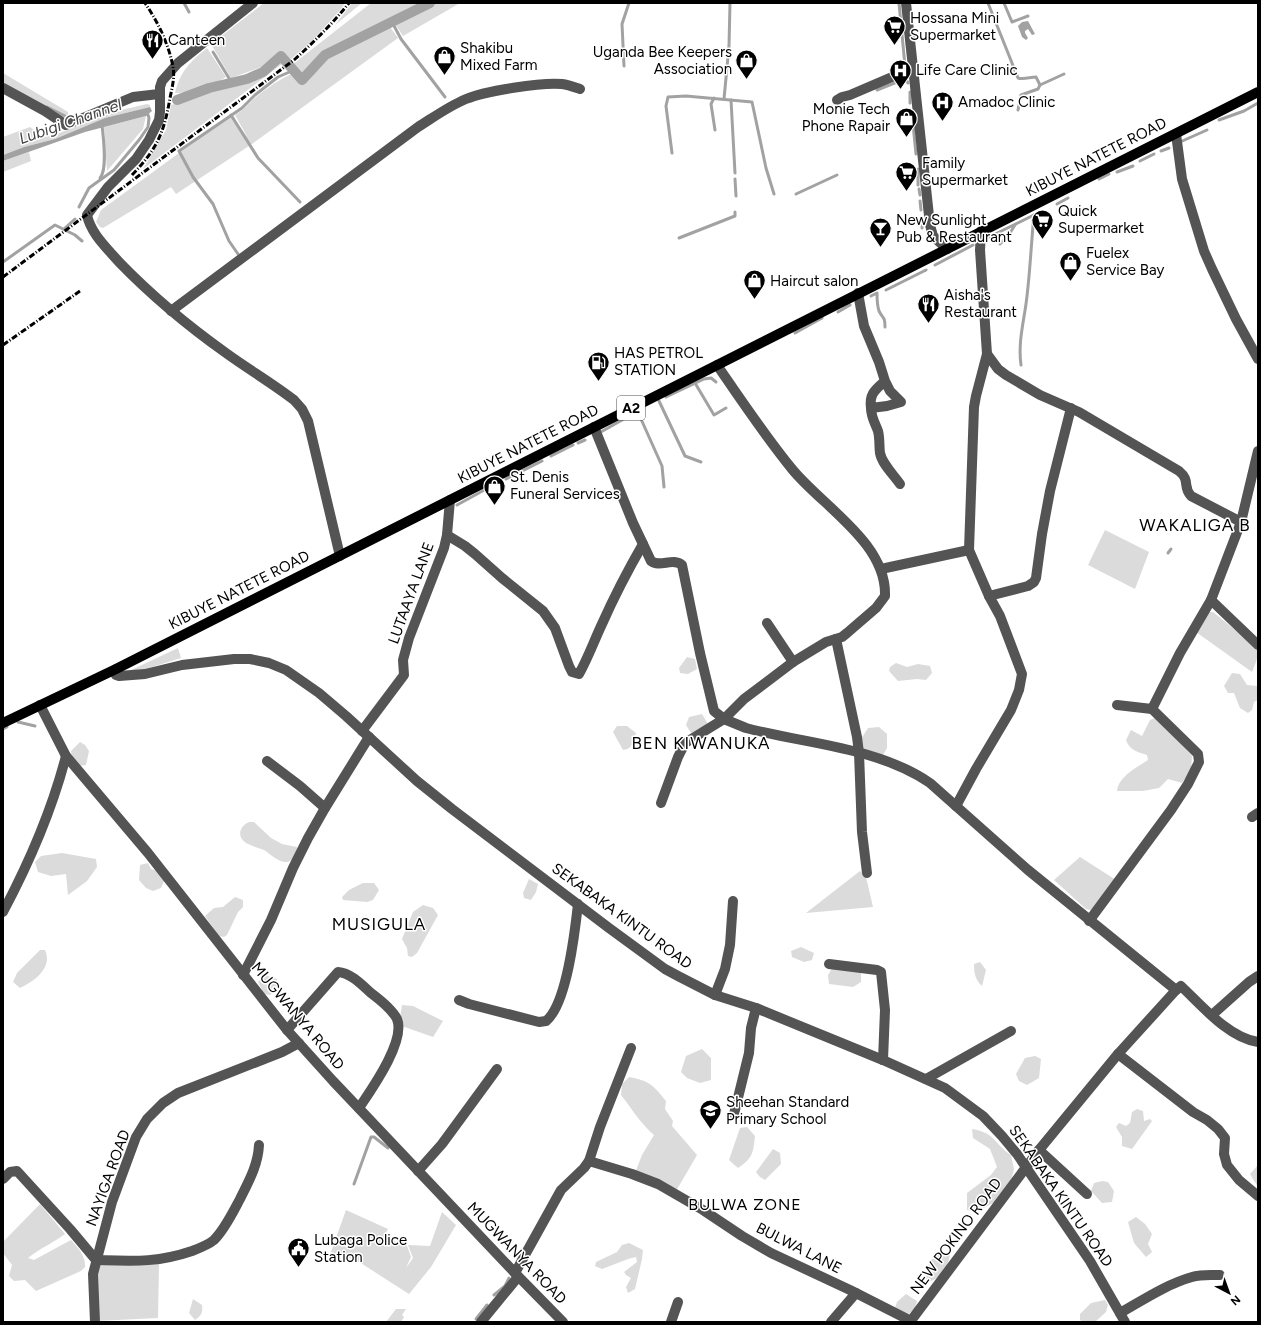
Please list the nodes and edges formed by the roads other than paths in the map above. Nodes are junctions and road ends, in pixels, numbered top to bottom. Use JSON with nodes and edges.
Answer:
{"nodes":[{"id":1,"x":253,"y":3,"type":"edge"},
{"id":2,"x":906,"y":3,"type":"edge"},
{"id":3,"x":913,"y":68,"type":"junction"},
{"id":4,"x":3,"y":88,"type":"edge"},
{"id":5,"x":580,"y":89,"type":"dead end"},
{"id":6,"x":1258,"y":92,"type":"edge"},
{"id":7,"x":159,"y":94,"type":"junction"},
{"id":8,"x":837,"y":100,"type":"dead end"},
{"id":9,"x":1176,"y":134,"type":"junction"},
{"id":10,"x":981,"y":231,"type":"junction"},
{"id":11,"x":947,"y":249,"type":"junction"},
{"id":12,"x":858,"y":293,"type":"junction"},
{"id":13,"x":170,"y":311,"type":"junction"},
{"id":14,"x":987,"y":354,"type":"junction"},
{"id":15,"x":1258,"y":358,"type":"edge"},
{"id":16,"x":717,"y":365,"type":"junction"},
{"id":17,"x":885,"y":381,"type":"junction"},
{"id":18,"x":871,"y":408,"type":"junction"},
{"id":19,"x":1071,"y":408,"type":"junction"},
{"id":20,"x":594,"y":427,"type":"junction"},
{"id":21,"x":1258,"y":451,"type":"edge"},
{"id":22,"x":900,"y":484,"type":"dead end"},
{"id":23,"x":450,"y":500,"type":"junction"},
{"id":24,"x":1240,"y":522,"type":"junction"},
{"id":25,"x":447,"y":535,"type":"junction"},
{"id":26,"x":643,"y":544,"type":"junction"},
{"id":27,"x":969,"y":550,"type":"junction"},
{"id":28,"x":340,"y":556,"type":"junction"},
{"id":29,"x":881,"y":570,"type":"junction"},
{"id":30,"x":990,"y":596,"type":"junction"},
{"id":31,"x":1210,"y":600,"type":"junction"},
{"id":32,"x":767,"y":623,"type":"dead end"},
{"id":33,"x":836,"y":639,"type":"junction"},
{"id":34,"x":1258,"y":645,"type":"edge"},
{"id":35,"x":792,"y":662,"type":"junction"},
{"id":36,"x":116,"y":669,"type":"junction"},
{"id":37,"x":40,"y":705,"type":"junction"},
{"id":38,"x":1117,"y":705,"type":"dead end"},
{"id":39,"x":1152,"y":709,"type":"junction"},
{"id":40,"x":724,"y":719,"type":"junction"},
{"id":41,"x":3,"y":723,"type":"edge"},
{"id":42,"x":366,"y":734,"type":"junction"},
{"id":43,"x":859,"y":753,"type":"junction"},
{"id":44,"x":66,"y":756,"type":"junction"},
{"id":45,"x":267,"y":761,"type":"dead end"},
{"id":46,"x":661,"y":803,"type":"dead end"},
{"id":47,"x":956,"y":806,"type":"junction"},
{"id":48,"x":325,"y":808,"type":"junction"},
{"id":49,"x":867,"y":873,"type":"dead end"},
{"id":50,"x":733,"y":901,"type":"dead end"},
{"id":51,"x":578,"y":904,"type":"junction"},
{"id":52,"x":3,"y":912,"type":"edge"},
{"id":53,"x":1089,"y":921,"type":"junction"},
{"id":54,"x":829,"y":964,"type":"dead end"},
{"id":55,"x":243,"y":975,"type":"junction"},
{"id":56,"x":1258,"y":976,"type":"edge"},
{"id":57,"x":1176,"y":990,"type":"junction"},
{"id":58,"x":716,"y":994,"type":"junction"},
{"id":59,"x":458,"y":1000,"type":"dead end"},
{"id":60,"x":756,"y":1008,"type":"junction"},
{"id":61,"x":1212,"y":1015,"type":"junction"},
{"id":62,"x":287,"y":1030,"type":"junction"},
{"id":63,"x":1011,"y":1031,"type":"dead end"},
{"id":64,"x":1258,"y":1042,"type":"edge"},
{"id":65,"x":299,"y":1043,"type":"junction"},
{"id":66,"x":631,"y":1048,"type":"dead end"},
{"id":67,"x":1118,"y":1054,"type":"junction"},
{"id":68,"x":883,"y":1060,"type":"junction"},
{"id":69,"x":497,"y":1069,"type":"dead end"},
{"id":70,"x":926,"y":1079,"type":"junction"},
{"id":71,"x":359,"y":1108,"type":"junction"},
{"id":72,"x":734,"y":1114,"type":"dead end"},
{"id":73,"x":259,"y":1145,"type":"dead end"},
{"id":74,"x":1039,"y":1150,"type":"junction"},
{"id":75,"x":589,"y":1161,"type":"junction"},
{"id":76,"x":1027,"y":1168,"type":"junction"},
{"id":77,"x":418,"y":1171,"type":"junction"},
{"id":78,"x":3,"y":1179,"type":"edge"},
{"id":79,"x":1087,"y":1194,"type":"dead end"},
{"id":80,"x":1258,"y":1196,"type":"edge"},
{"id":81,"x":96,"y":1260,"type":"junction"},
{"id":82,"x":516,"y":1275,"type":"junction"},
{"id":83,"x":1220,"y":1275,"type":"dead end"},
{"id":84,"x":856,"y":1293,"type":"junction"},
{"id":85,"x":678,"y":1302,"type":"dead end"},
{"id":86,"x":1123,"y":1318,"type":"edge"},
{"id":87,"x":95,"y":1322,"type":"edge"},
{"id":88,"x":480,"y":1322,"type":"edge"},
{"id":89,"x":563,"y":1322,"type":"edge"},
{"id":90,"x":671,"y":1322,"type":"edge"},
{"id":91,"x":831,"y":1322,"type":"edge"},
{"id":92,"x":910,"y":1322,"type":"edge"}],
"edges":[{"from":1,"to":7,"type":"street"},
{"from":2,"to":3,"type":"street"},
{"from":3,"to":8,"type":"street"},
{"from":3,"to":11,"type":"street"},
{"from":4,"to":7,"type":"street"},
{"from":5,"to":13,"type":"street"},
{"from":6,"to":9,"type":"main road","name":"KIBUYE NATETE ROAD","number":"A2"},
{"from":7,"to":13,"type":"street"},
{"from":9,"to":10,"type":"main road","name":"KIBUYE NATETE ROAD","number":"A2"},
{"from":9,"to":15,"type":"street"},
{"from":10,"to":11,"type":"main road","name":"KIBUYE NATETE ROAD","number":"A2"},
{"from":10,"to":14,"type":"street"},
{"from":11,"to":12,"type":"main road","name":"KIBUYE NATETE ROAD","number":"A2"},
{"from":12,"to":16,"type":"main road","name":"KIBUYE NATETE ROAD","number":"A2"},
{"from":12,"to":17,"type":"street"},
{"from":13,"to":28,"type":"street"},
{"from":14,"to":19,"type":"street"},
{"from":14,"to":27,"type":"street"},
{"from":16,"to":20,"type":"main road","name":"KIBUYE NATETE ROAD","number":"A2"},
{"from":16,"to":29,"type":"street"},
{"from":17,"to":18,"type":"street"},
{"from":17,"to":18,"type":"street"},
{"from":18,"to":22,"type":"street"},
{"from":19,"to":24,"type":"street"},
{"from":19,"to":30,"type":"street"},
{"from":20,"to":23,"type":"main road","name":"KIBUYE NATETE ROAD","number":"A2"},
{"from":20,"to":26,"type":"street"},
{"from":21,"to":24,"type":"street"},
{"from":23,"to":25,"type":"street","name":"LUTAAYA LANE"},
{"from":23,"to":28,"type":"main road","name":"KIBUYE NATETE ROAD","number":"A2"},
{"from":24,"to":31,"type":"street"},
{"from":25,"to":26,"type":"street"},
{"from":25,"to":42,"type":"street","name":"LUTAAYA LANE"},
{"from":26,"to":40,"type":"street"},
{"from":27,"to":29,"type":"street"},
{"from":27,"to":30,"type":"street"},
{"from":28,"to":36,"type":"main road","name":"KIBUYE NATETE ROAD","number":"A2"},
{"from":29,"to":33,"type":"street"},
{"from":30,"to":47,"type":"street"},
{"from":31,"to":34,"type":"street"},
{"from":31,"to":39,"type":"street"},
{"from":32,"to":35,"type":"street"},
{"from":33,"to":35,"type":"street"},
{"from":33,"to":43,"type":"street"},
{"from":35,"to":40,"type":"street"},
{"from":36,"to":37,"type":"main road","name":"KIBUYE NATETE ROAD","number":"A2"},
{"from":36,"to":42,"type":"street","name":"SEKABAKA KINTU ROAD"},
{"from":37,"to":41,"type":"main road","name":"KIBUYE NATETE ROAD","number":"A2"},
{"from":37,"to":44,"type":"street","name":"MUGWANYA ROAD"},
{"from":38,"to":39,"type":"street"},
{"from":39,"to":53,"type":"street"},
{"from":40,"to":43,"type":"street"},
{"from":40,"to":46,"type":"street"},
{"from":42,"to":48,"type":"street","name":"LUTAAYA LANE"},
{"from":42,"to":51,"type":"street","name":"SEKABAKA KINTU ROAD"},
{"from":43,"to":47,"type":"street"},
{"from":43,"to":49,"type":"street"},
{"from":44,"to":52,"type":"street"},
{"from":44,"to":55,"type":"street","name":"MUGWANYA ROAD"},
{"from":45,"to":48,"type":"street"},
{"from":47,"to":53,"type":"street"},
{"from":48,"to":55,"type":"street","name":"LUTAAYA LANE"},
{"from":50,"to":58,"type":"street"},
{"from":51,"to":58,"type":"street","name":"SEKABAKA KINTU ROAD"},
{"from":51,"to":59,"type":"street"},
{"from":53,"to":57,"type":"street"},
{"from":54,"to":68,"type":"street"},
{"from":55,"to":62,"type":"street","name":"MUGWANYA ROAD"},
{"from":56,"to":61,"type":"street"},
{"from":57,"to":61,"type":"street"},
{"from":57,"to":67,"type":"street","name":"NEW POKINO ROAD"},
{"from":58,"to":60,"type":"street","name":"SEKABAKA KINTU ROAD"},
{"from":60,"to":68,"type":"street","name":"SEKABAKA KINTU ROAD"},
{"from":60,"to":72,"type":"street"},
{"from":61,"to":64,"type":"street"},
{"from":62,"to":65,"type":"street","name":"MUGWANYA ROAD"},
{"from":62,"to":71,"type":"street"},
{"from":63,"to":70,"type":"street"},
{"from":65,"to":71,"type":"street","name":"MUGWANYA ROAD"},
{"from":65,"to":81,"type":"street","name":"NAYIGA ROAD"},
{"from":66,"to":75,"type":"street"},
{"from":67,"to":74,"type":"street","name":"NEW POKINO ROAD"},
{"from":67,"to":80,"type":"street"},
{"from":68,"to":70,"type":"street","name":"SEKABAKA KINTU ROAD"},
{"from":69,"to":77,"type":"street"},
{"from":70,"to":76,"type":"street","name":"SEKABAKA KINTU ROAD"},
{"from":71,"to":77,"type":"street","name":"MUGWANYA ROAD"},
{"from":73,"to":81,"type":"street"},
{"from":74,"to":76,"type":"street","name":"NEW POKINO ROAD"},
{"from":74,"to":79,"type":"street"},
{"from":75,"to":82,"type":"street"},
{"from":75,"to":84,"type":"street","name":"BULWA LANE"},
{"from":76,"to":86,"type":"street","name":"SEKABAKA KINTU ROAD"},
{"from":76,"to":92,"type":"street","name":"NEW POKINO ROAD"},
{"from":77,"to":82,"type":"street","name":"MUGWANYA ROAD"},
{"from":78,"to":81,"type":"street"},
{"from":81,"to":87,"type":"street","name":"NAYIGA ROAD"},
{"from":82,"to":88,"type":"street"},
{"from":82,"to":89,"type":"street","name":"MUGWANYA ROAD"},
{"from":83,"to":86,"type":"street"},
{"from":84,"to":91,"type":"street"},
{"from":84,"to":92,"type":"street","name":"BULWA LANE"},
{"from":85,"to":90,"type":"street"}]}
